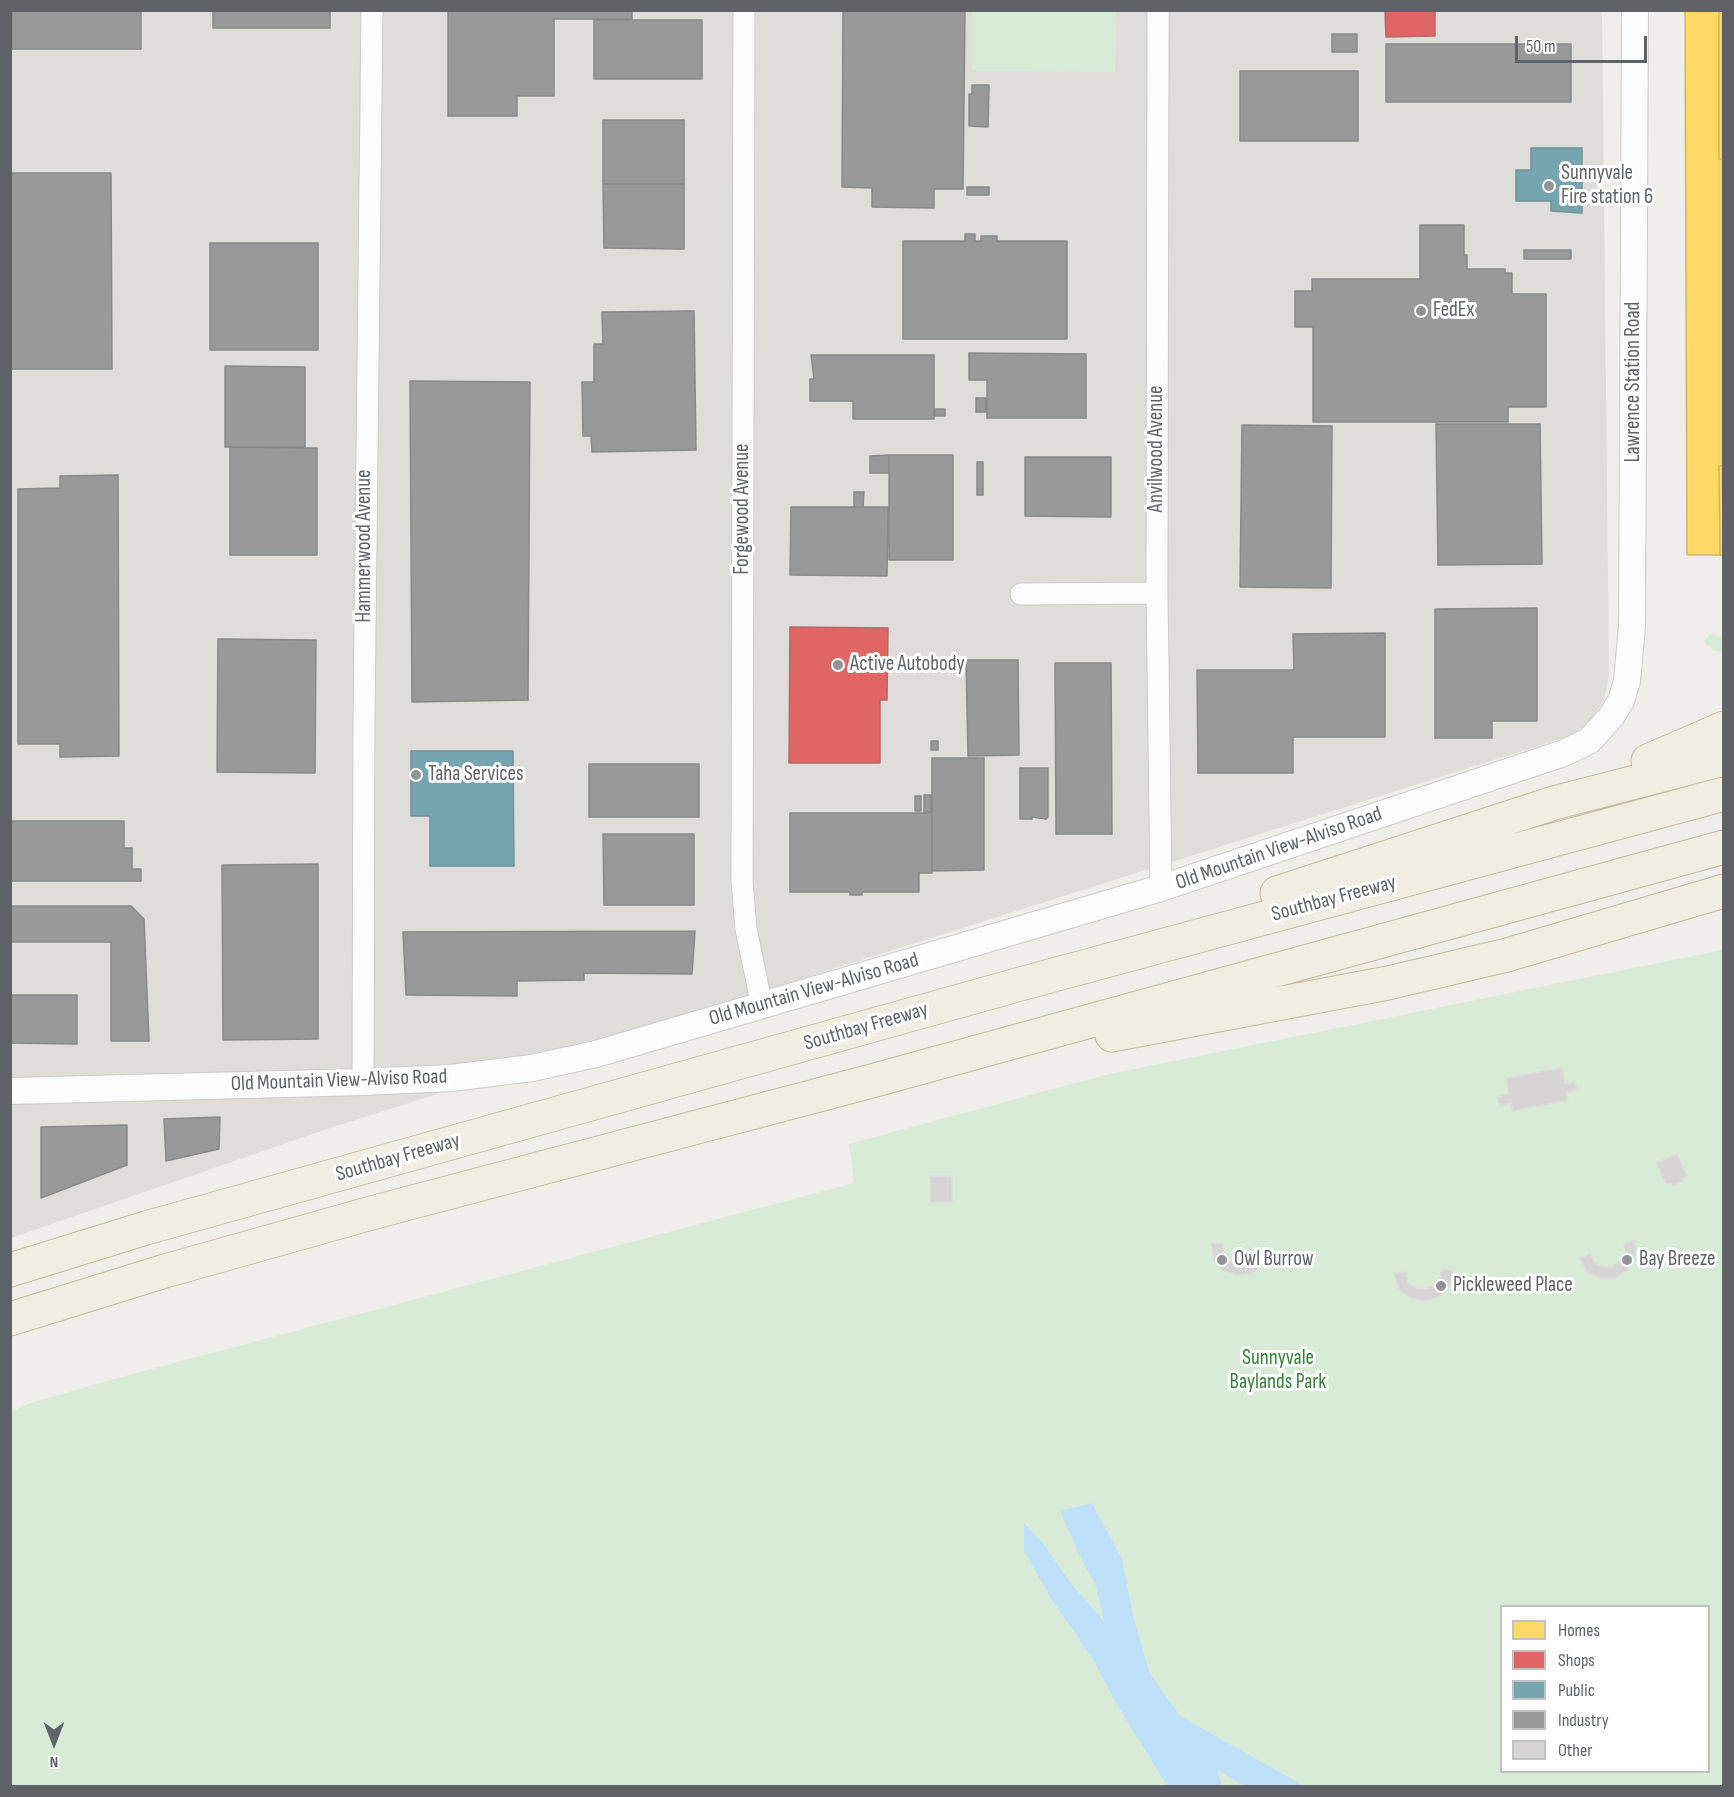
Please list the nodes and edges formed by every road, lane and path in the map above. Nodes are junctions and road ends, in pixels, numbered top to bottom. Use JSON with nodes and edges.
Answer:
{"nodes":[{"id":1,"x":372,"y":10,"type":"edge"},
{"id":2,"x":744,"y":10,"type":"edge"},
{"id":3,"x":1158,"y":10,"type":"edge"},
{"id":4,"x":1635,"y":10,"type":"edge"},
{"id":5,"x":1157,"y":593,"type":"junction"},
{"id":6,"x":1021,"y":594,"type":"dead end"},
{"id":7,"x":1724,"y":728,"type":"edge"},
{"id":8,"x":1589,"y":741,"type":"joint"},
{"id":9,"x":1724,"y":759,"type":"edge"},
{"id":10,"x":1724,"y":794,"type":"edge"},
{"id":11,"x":1554,"y":802,"type":"junction"},
{"id":12,"x":1724,"y":847,"type":"edge"},
{"id":13,"x":1161,"y":888,"type":"junction"},
{"id":14,"x":1724,"y":891,"type":"edge"},
{"id":15,"x":1724,"y":912,"type":"edge"},
{"id":16,"x":1507,"y":954,"type":"junction"},
{"id":17,"x":1024,"y":983,"type":"junction"},
{"id":18,"x":762,"y":1006,"type":"junction"},
{"id":19,"x":363,"y":1082,"type":"junction"},
{"id":20,"x":868,"y":1082,"type":"junction"},
{"id":21,"x":10,"y":1091,"type":"edge"},
{"id":22,"x":10,"y":1270,"type":"edge"},
{"id":23,"x":10,"y":1319,"type":"edge"}],
"edges":[{"from":1,"to":19,"type":"street","name":"Hammerwood Avenue"},
{"from":2,"to":18,"type":"street","name":"Forgewood Avenue"},
{"from":3,"to":5,"type":"street","name":"Anvilwood Avenue"},
{"from":4,"to":8,"type":"street","name":"Lawrence Station Road"},
{"from":5,"to":6,"type":"street"},
{"from":5,"to":13,"type":"street","name":"Anvilwood Avenue"},
{"from":7,"to":11,"type":"highway"},
{"from":8,"to":13,"type":"street","name":"Old Mountain View-Alviso Road"},
{"from":9,"to":11,"type":"highway"},
{"from":10,"to":17,"type":"highway","name":"Southbay Freeway"},
{"from":11,"to":17,"type":"highway"},
{"from":12,"to":20,"type":"highway"},
{"from":13,"to":18,"type":"street","name":"Old Mountain View-Alviso Road"},
{"from":14,"to":16,"type":"highway"},
{"from":15,"to":16,"type":"highway"},
{"from":16,"to":20,"type":"highway"},
{"from":17,"to":22,"type":"highway","name":"Southbay Freeway"},
{"from":18,"to":19,"type":"street","name":"Old Mountain View-Alviso Road"},
{"from":19,"to":21,"type":"street","name":"Old Mountain View-Alviso Road"},
{"from":20,"to":23,"type":"highway"}]}
